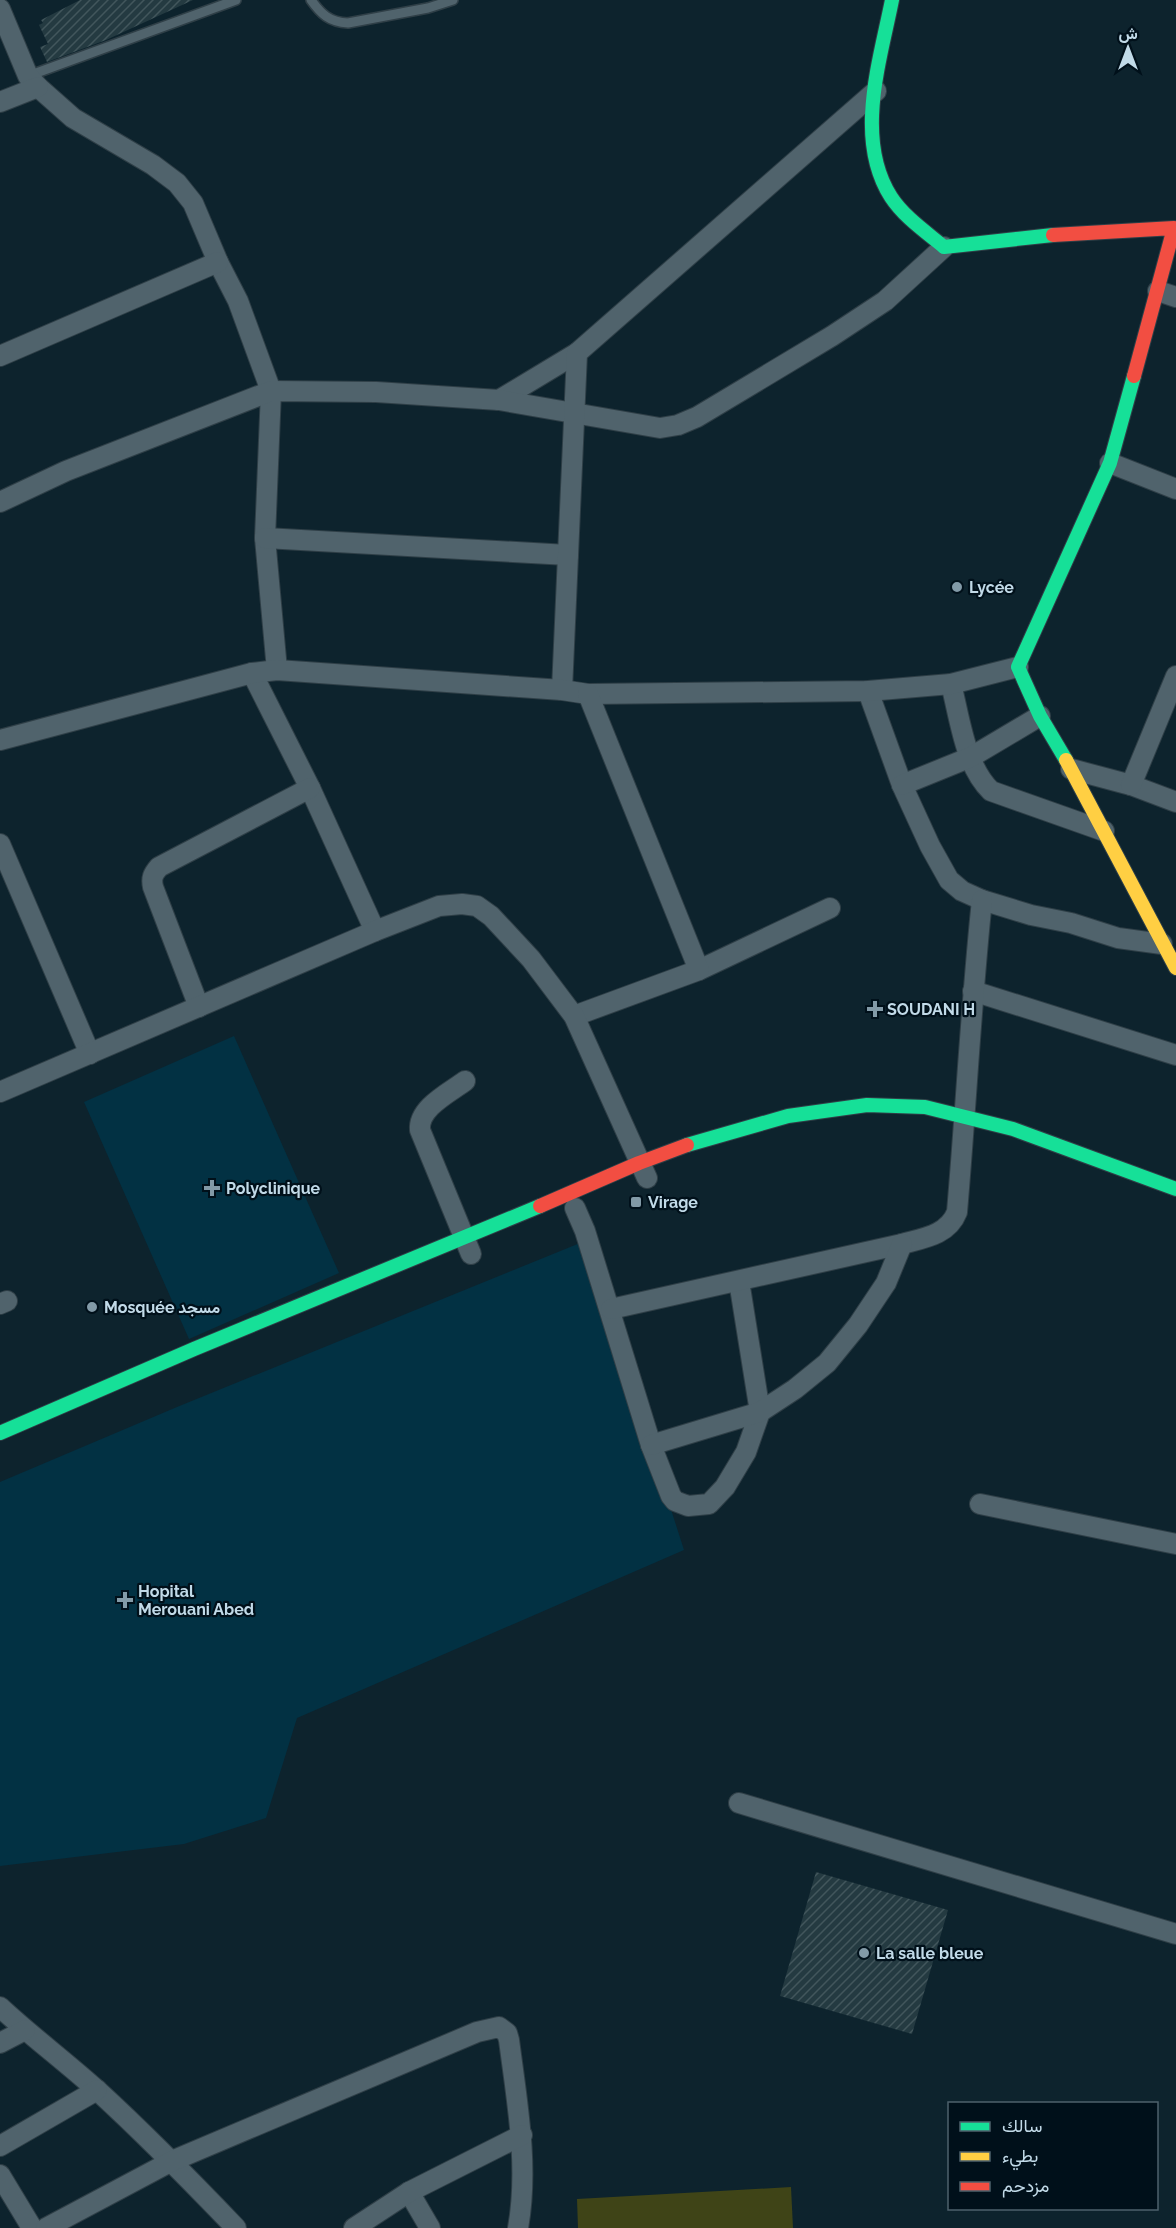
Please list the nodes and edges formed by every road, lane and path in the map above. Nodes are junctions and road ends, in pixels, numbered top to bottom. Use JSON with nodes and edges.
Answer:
{"nodes":[{"id":1,"x":236,"y":0,"type":"edge"},
{"id":2,"x":311,"y":0,"type":"edge"},
{"id":3,"x":453,"y":0,"type":"edge"},
{"id":4,"x":892,"y":0,"type":"edge"},
{"id":5,"x":0,"y":9,"type":"edge"},
{"id":6,"x":33,"y":82,"type":"junction"},
{"id":7,"x":876,"y":91,"type":"junction"},
{"id":8,"x":0,"y":102,"type":"edge"},
{"id":9,"x":1175,"y":225,"type":"edge"},
{"id":10,"x":944,"y":247,"type":"junction"},
{"id":11,"x":218,"y":262,"type":"junction"},
{"id":12,"x":1167,"y":294,"type":"edge"},
{"id":13,"x":576,"y":353,"type":"junction"},
{"id":14,"x":0,"y":356,"type":"edge"},
{"id":15,"x":271,"y":391,"type":"junction"},
{"id":16,"x":499,"y":400,"type":"junction"},
{"id":17,"x":574,"y":412,"type":"junction"},
{"id":18,"x":1110,"y":463,"type":"junction"},
{"id":19,"x":1176,"y":489,"type":"edge"},
{"id":20,"x":0,"y":502,"type":"edge"},
{"id":21,"x":265,"y":538,"type":"junction"},
{"id":22,"x":568,"y":555,"type":"junction"},
{"id":23,"x":1018,"y":667,"type":"junction"},
{"id":24,"x":277,"y":670,"type":"junction"},
{"id":25,"x":252,"y":674,"type":"junction"},
{"id":26,"x":1176,"y":676,"type":"edge"},
{"id":27,"x":951,"y":684,"type":"junction"},
{"id":28,"x":562,"y":690,"type":"junction"},
{"id":29,"x":868,"y":692,"type":"junction"},
{"id":30,"x":588,"y":694,"type":"junction"},
{"id":31,"x":1040,"y":716,"type":"junction"},
{"id":32,"x":0,"y":740,"type":"edge"},
{"id":33,"x":970,"y":757,"type":"junction"},
{"id":34,"x":1071,"y":769,"type":"junction"},
{"id":35,"x":902,"y":785,"type":"junction"},
{"id":36,"x":1131,"y":785,"type":"junction"},
{"id":37,"x":310,"y":788,"type":"junction"},
{"id":38,"x":1176,"y":802,"type":"edge"},
{"id":39,"x":1104,"y":831,"type":"junction"},
{"id":40,"x":0,"y":844,"type":"edge"},
{"id":41,"x":982,"y":900,"type":"junction"},
{"id":42,"x":830,"y":908,"type":"dead end"},
{"id":43,"x":375,"y":931,"type":"junction"},
{"id":44,"x":1162,"y":944,"type":"junction"},
{"id":45,"x":1176,"y":968,"type":"edge"},
{"id":46,"x":699,"y":970,"type":"junction"},
{"id":47,"x":973,"y":991,"type":"junction"},
{"id":48,"x":199,"y":1007,"type":"junction"},
{"id":49,"x":574,"y":1016,"type":"junction"},
{"id":50,"x":90,"y":1054,"type":"junction"},
{"id":51,"x":1176,"y":1055,"type":"edge"},
{"id":52,"x":465,"y":1082,"type":"dead end"},
{"id":53,"x":0,"y":1092,"type":"edge"},
{"id":54,"x":944,"y":1113,"type":"junction"},
{"id":55,"x":966,"y":1116,"type":"junction"},
{"id":56,"x":817,"y":1126,"type":"dead end"},
{"id":57,"x":774,"y":1135,"type":"dead end"},
{"id":58,"x":699,"y":1156,"type":"dead end"},
{"id":59,"x":645,"y":1174,"type":"junction"},
{"id":60,"x":1176,"y":1189,"type":"edge"},
{"id":61,"x":575,"y":1208,"type":"dead end"},
{"id":62,"x":902,"y":1244,"type":"junction"},
{"id":63,"x":469,"y":1250,"type":"junction"},
{"id":64,"x":738,"y":1281,"type":"junction"},
{"id":65,"x":611,"y":1309,"type":"junction"},
{"id":66,"x":194,"y":1349,"type":"junction"},
{"id":67,"x":201,"y":1362,"type":"dead end"},
{"id":68,"x":135,"y":1390,"type":"dead end"},
{"id":69,"x":760,"y":1412,"type":"junction"},
{"id":70,"x":0,"y":1433,"type":"edge"},
{"id":71,"x":0,"y":1445,"type":"edge"},
{"id":72,"x":651,"y":1445,"type":"junction"},
{"id":73,"x":980,"y":1504,"type":"dead end"},
{"id":74,"x":1176,"y":1544,"type":"edge"},
{"id":75,"x":738,"y":1803,"type":"dead end"},
{"id":76,"x":1176,"y":1934,"type":"edge"},
{"id":77,"x":0,"y":2007,"type":"edge"},
{"id":78,"x":25,"y":2030,"type":"junction"},
{"id":79,"x":0,"y":2043,"type":"edge"},
{"id":80,"x":97,"y":2090,"type":"junction"},
{"id":81,"x":522,"y":2135,"type":"junction"},
{"id":82,"x":0,"y":2146,"type":"edge"},
{"id":83,"x":172,"y":2161,"type":"junction"},
{"id":84,"x":0,"y":2175,"type":"edge"},
{"id":85,"x":409,"y":2192,"type":"junction"},
{"id":86,"x":32,"y":2228,"type":"edge"},
{"id":87,"x":46,"y":2228,"type":"edge"},
{"id":88,"x":236,"y":2228,"type":"edge"},
{"id":89,"x":354,"y":2228,"type":"edge"},
{"id":90,"x":430,"y":2228,"type":"edge"},
{"id":91,"x":518,"y":2228,"type":"edge"}],
"edges":[{"from":1,"to":6,"type":"lane"},
{"from":2,"to":3,"type":"lane"},
{"from":4,"to":7,"type":"main road"},
{"from":5,"to":6,"type":"street"},
{"from":6,"to":8,"type":"street"},
{"from":6,"to":11,"type":"street"},
{"from":7,"to":10,"type":"main road"},
{"from":7,"to":13,"type":"street"},
{"from":9,"to":10,"type":"main road"},
{"from":9,"to":12,"type":"main road"},
{"from":10,"to":17,"type":"street"},
{"from":11,"to":14,"type":"street"},
{"from":11,"to":15,"type":"street"},
{"from":12,"to":18,"type":"main road"},
{"from":13,"to":16,"type":"street"},
{"from":13,"to":17,"type":"street"},
{"from":15,"to":16,"type":"street"},
{"from":15,"to":20,"type":"street"},
{"from":15,"to":21,"type":"street"},
{"from":16,"to":17,"type":"street"},
{"from":17,"to":22,"type":"street"},
{"from":18,"to":19,"type":"street"},
{"from":18,"to":23,"type":"main road"},
{"from":21,"to":22,"type":"street"},
{"from":21,"to":24,"type":"street"},
{"from":22,"to":28,"type":"street"},
{"from":23,"to":27,"type":"street"},
{"from":23,"to":31,"type":"main road"},
{"from":24,"to":25,"type":"street"},
{"from":24,"to":28,"type":"street"},
{"from":25,"to":32,"type":"street"},
{"from":25,"to":37,"type":"street"},
{"from":26,"to":36,"type":"street"},
{"from":27,"to":29,"type":"street"},
{"from":27,"to":33,"type":"street"},
{"from":28,"to":30,"type":"street"},
{"from":29,"to":30,"type":"street"},
{"from":29,"to":35,"type":"street"},
{"from":30,"to":46,"type":"street"},
{"from":31,"to":33,"type":"street"},
{"from":31,"to":34,"type":"main road"},
{"from":33,"to":35,"type":"street"},
{"from":33,"to":39,"type":"street"},
{"from":34,"to":36,"type":"street"},
{"from":34,"to":39,"type":"main road"},
{"from":35,"to":41,"type":"street"},
{"from":36,"to":38,"type":"street"},
{"from":37,"to":43,"type":"street"},
{"from":37,"to":48,"type":"street"},
{"from":39,"to":44,"type":"main road"},
{"from":40,"to":50,"type":"street"},
{"from":41,"to":44,"type":"street"},
{"from":41,"to":47,"type":"street"},
{"from":42,"to":46,"type":"street"},
{"from":43,"to":48,"type":"street"},
{"from":43,"to":49,"type":"street"},
{"from":44,"to":45,"type":"main road"},
{"from":46,"to":49,"type":"street"},
{"from":47,"to":51,"type":"street"},
{"from":47,"to":55,"type":"street"},
{"from":48,"to":50,"type":"street"},
{"from":49,"to":59,"type":"street"},
{"from":50,"to":53,"type":"street"},
{"from":52,"to":63,"type":"street"},
{"from":54,"to":55,"type":"main road"},
{"from":54,"to":56,"type":"main road"},
{"from":54,"to":59,"type":"main road"},
{"from":55,"to":60,"type":"main road"},
{"from":55,"to":62,"type":"street"},
{"from":57,"to":58,"type":"main road"},
{"from":59,"to":63,"type":"main road"},
{"from":61,"to":65,"type":"street"},
{"from":62,"to":64,"type":"street"},
{"from":62,"to":69,"type":"street"},
{"from":63,"to":66,"type":"main road"},
{"from":64,"to":65,"type":"street"},
{"from":64,"to":69,"type":"street"},
{"from":65,"to":72,"type":"street"},
{"from":66,"to":67,"type":"main road"},
{"from":66,"to":70,"type":"main road"},
{"from":68,"to":71,"type":"main road"},
{"from":69,"to":72,"type":"street"},
{"from":69,"to":72,"type":"street"},
{"from":73,"to":74,"type":"street"},
{"from":75,"to":76,"type":"street"},
{"from":77,"to":78,"type":"street"},
{"from":78,"to":79,"type":"street"},
{"from":78,"to":80,"type":"street"},
{"from":80,"to":82,"type":"street"},
{"from":80,"to":83,"type":"street"},
{"from":81,"to":83,"type":"street"},
{"from":81,"to":85,"type":"street"},
{"from":81,"to":91,"type":"street"},
{"from":83,"to":87,"type":"street"},
{"from":83,"to":88,"type":"street"},
{"from":84,"to":86,"type":"street"},
{"from":85,"to":89,"type":"street"},
{"from":85,"to":90,"type":"street"}]}
